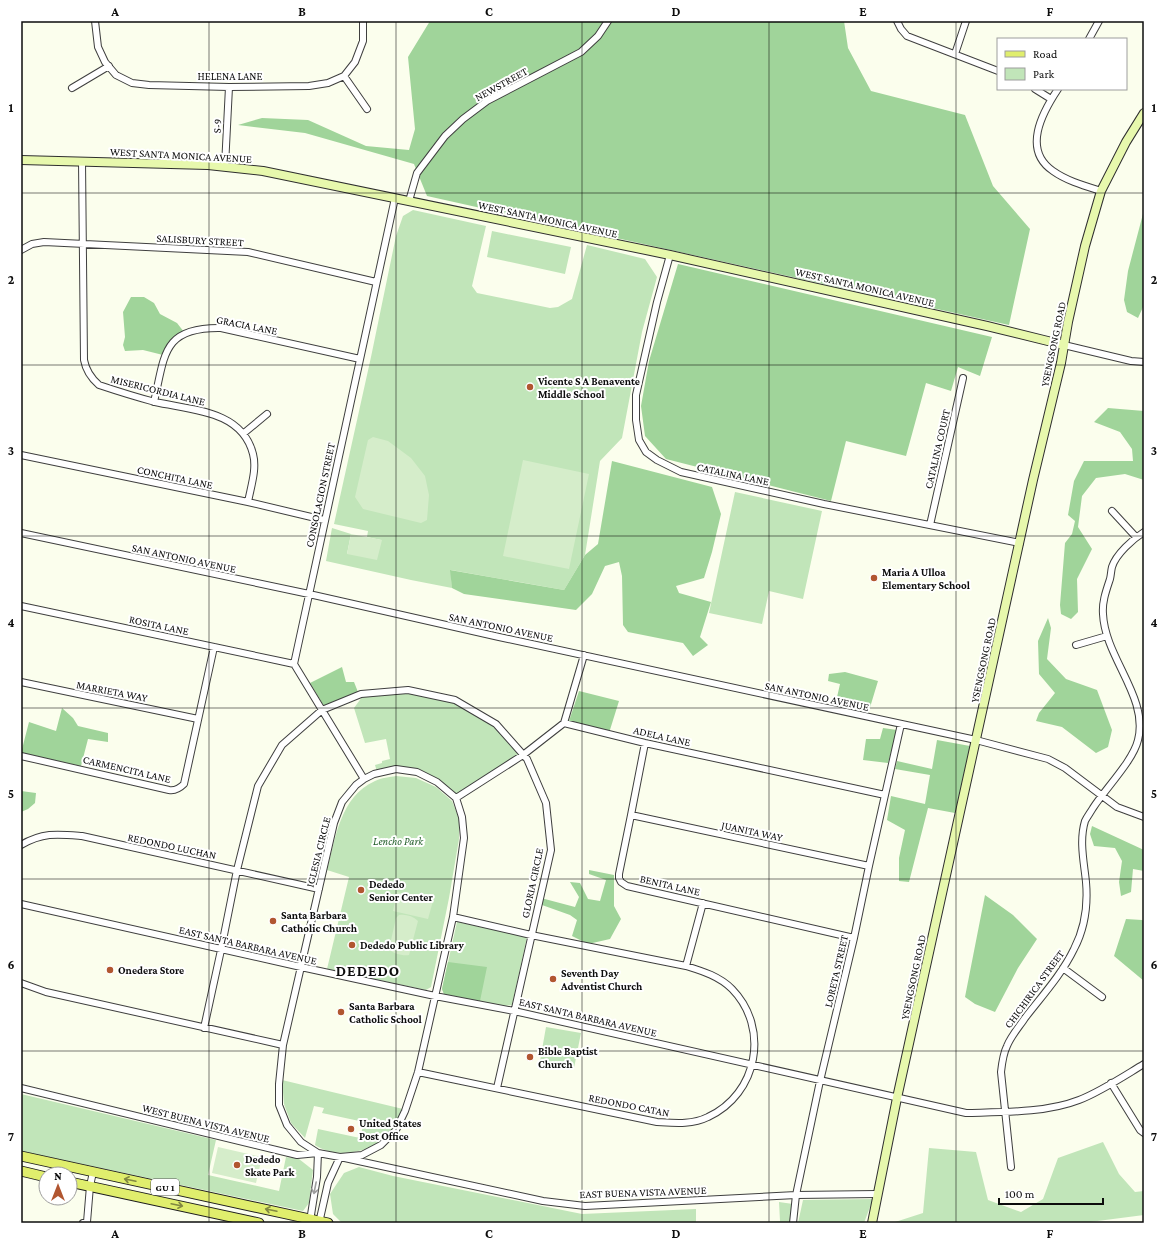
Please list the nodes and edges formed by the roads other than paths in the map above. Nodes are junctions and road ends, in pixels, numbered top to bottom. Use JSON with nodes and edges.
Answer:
{"nodes":[{"id":1,"x":95,"y":21,"type":"edge"},
{"id":2,"x":363,"y":21,"type":"edge"},
{"id":3,"x":608,"y":21,"type":"edge"},
{"id":4,"x":897,"y":21,"type":"edge"},
{"id":5,"x":966,"y":21,"type":"edge"},
{"id":6,"x":1100,"y":21,"type":"edge"},
{"id":7,"x":1090,"y":38,"type":"edge"},
{"id":8,"x":955,"y":54,"type":"junction"},
{"id":9,"x":109,"y":66,"type":"junction"},
{"id":10,"x":997,"y":71,"type":"edge"},
{"id":11,"x":344,"y":76,"type":"junction"},
{"id":12,"x":229,"y":87,"type":"junction"},
{"id":13,"x":72,"y":88,"type":"dead end"},
{"id":14,"x":1036,"y":90,"type":"edge"},
{"id":15,"x":1057,"y":90,"type":"edge"},
{"id":16,"x":1051,"y":100,"type":"junction"},
{"id":17,"x":367,"y":108,"type":"dead end"},
{"id":18,"x":1144,"y":113,"type":"edge"},
{"id":19,"x":21,"y":160,"type":"edge"},
{"id":20,"x":82,"y":161,"type":"junction"},
{"id":21,"x":225,"y":166,"type":"junction"},
{"id":22,"x":1101,"y":192,"type":"junction"},
{"id":23,"x":395,"y":198,"type":"junction"},
{"id":24,"x":409,"y":201,"type":"junction"},
{"id":25,"x":84,"y":244,"type":"junction"},
{"id":26,"x":21,"y":250,"type":"edge"},
{"id":27,"x":670,"y":255,"type":"junction"},
{"id":28,"x":376,"y":282,"type":"junction"},
{"id":29,"x":1064,"y":345,"type":"junction"},
{"id":30,"x":360,"y":359,"type":"junction"},
{"id":31,"x":1144,"y":362,"type":"edge"},
{"id":32,"x":963,"y":378,"type":"dead end"},
{"id":33,"x":154,"y":402,"type":"junction"},
{"id":34,"x":266,"y":414,"type":"dead end"},
{"id":35,"x":244,"y":433,"type":"junction"},
{"id":36,"x":21,"y":455,"type":"edge"},
{"id":37,"x":248,"y":502,"type":"junction"},
{"id":38,"x":1112,"y":511,"type":"dead end"},
{"id":39,"x":324,"y":520,"type":"junction"},
{"id":40,"x":930,"y":525,"type":"junction"},
{"id":41,"x":1144,"y":532,"type":"edge"},
{"id":42,"x":21,"y":534,"type":"edge"},
{"id":43,"x":1136,"y":537,"type":"junction"},
{"id":44,"x":1020,"y":543,"type":"junction"},
{"id":45,"x":310,"y":594,"type":"junction"},
{"id":46,"x":21,"y":606,"type":"edge"},
{"id":47,"x":1107,"y":636,"type":"junction"},
{"id":48,"x":1076,"y":645,"type":"dead end"},
{"id":49,"x":214,"y":647,"type":"junction"},
{"id":50,"x":584,"y":655,"type":"junction"},
{"id":51,"x":294,"y":664,"type":"junction"},
{"id":52,"x":21,"y":682,"type":"edge"},
{"id":53,"x":322,"y":710,"type":"junction"},
{"id":54,"x":198,"y":718,"type":"junction"},
{"id":55,"x":564,"y":723,"type":"junction"},
{"id":56,"x":900,"y":724,"type":"junction"},
{"id":57,"x":976,"y":740,"type":"junction"},
{"id":58,"x":645,"y":743,"type":"junction"},
{"id":59,"x":524,"y":755,"type":"junction"},
{"id":60,"x":21,"y":756,"type":"edge"},
{"id":61,"x":364,"y":779,"type":"junction"},
{"id":62,"x":885,"y":795,"type":"junction"},
{"id":63,"x":1101,"y":795,"type":"junction"},
{"id":64,"x":456,"y":798,"type":"junction"},
{"id":65,"x":632,"y":816,"type":"junction"},
{"id":66,"x":1144,"y":818,"type":"edge"},
{"id":67,"x":21,"y":845,"type":"edge"},
{"id":68,"x":869,"y":866,"type":"junction"},
{"id":69,"x":236,"y":870,"type":"junction"},
{"id":70,"x":319,"y":888,"type":"junction"},
{"id":71,"x":703,"y":903,"type":"junction"},
{"id":72,"x":21,"y":904,"type":"edge"},
{"id":73,"x":453,"y":917,"type":"junction"},
{"id":74,"x":531,"y":935,"type":"junction"},
{"id":75,"x":854,"y":938,"type":"junction"},
{"id":76,"x":222,"y":950,"type":"junction"},
{"id":77,"x":686,"y":966,"type":"junction"},
{"id":78,"x":301,"y":967,"type":"junction"},
{"id":79,"x":1063,"y":968,"type":"junction"},
{"id":80,"x":21,"y":983,"type":"edge"},
{"id":81,"x":435,"y":996,"type":"junction"},
{"id":82,"x":1102,"y":997,"type":"dead end"},
{"id":83,"x":514,"y":1011,"type":"junction"},
{"id":84,"x":204,"y":1028,"type":"junction"},
{"id":85,"x":283,"y":1045,"type":"junction"},
{"id":86,"x":752,"y":1064,"type":"junction"},
{"id":87,"x":1144,"y":1064,"type":"edge"},
{"id":88,"x":418,"y":1072,"type":"junction"},
{"id":89,"x":820,"y":1081,"type":"junction"},
{"id":90,"x":1111,"y":1083,"type":"junction"},
{"id":91,"x":21,"y":1088,"type":"edge"},
{"id":92,"x":497,"y":1088,"type":"junction"},
{"id":93,"x":898,"y":1098,"type":"junction"},
{"id":94,"x":1005,"y":1112,"type":"junction"},
{"id":95,"x":1144,"y":1133,"type":"edge"},
{"id":96,"x":318,"y":1153,"type":"junction"},
{"id":97,"x":21,"y":1156,"type":"edge"},
{"id":98,"x":340,"y":1157,"type":"junction"},
{"id":99,"x":1010,"y":1167,"type":"dead end"},
{"id":100,"x":21,"y":1171,"type":"edge"},
{"id":101,"x":93,"y":1172,"type":"junction"},
{"id":102,"x":38,"y":1175,"type":"edge"},
{"id":103,"x":78,"y":1184,"type":"edge"},
{"id":104,"x":90,"y":1186,"type":"junction"},
{"id":105,"x":877,"y":1194,"type":"junction"},
{"id":106,"x":796,"y":1195,"type":"junction"},
{"id":107,"x":310,"y":1221,"type":"edge"},
{"id":108,"x":322,"y":1222,"type":"edge"},
{"id":109,"x":86,"y":1223,"type":"edge"},
{"id":110,"x":259,"y":1223,"type":"edge"},
{"id":111,"x":793,"y":1223,"type":"edge"},
{"id":112,"x":872,"y":1223,"type":"edge"}],
"edges":[{"from":1,"to":9,"type":"street","name":"HELENA LANE"},
{"from":2,"to":11,"type":"street"},
{"from":3,"to":24,"type":"street","name":"NEWSTREET"},
{"from":4,"to":8,"type":"street"},
{"from":5,"to":8,"type":"street"},
{"from":6,"to":7,"type":"street"},
{"from":8,"to":10,"type":"street"},
{"from":9,"to":12,"type":"street","name":"HELENA LANE"},
{"from":9,"to":13,"type":"street"},
{"from":11,"to":12,"type":"street","name":"HELENA LANE"},
{"from":11,"to":17,"type":"street"},
{"from":12,"to":21,"type":"street","name":"S-9"},
{"from":14,"to":16,"type":"street"},
{"from":15,"to":16,"type":"street"},
{"from":16,"to":22,"type":"street"},
{"from":18,"to":22,"type":"main road","name":"YSENGSONG ROAD"},
{"from":19,"to":20,"type":"main road","name":"WEST SANTA MONICA AVENUE"},
{"from":20,"to":21,"type":"main road","name":"WEST SANTA MONICA AVENUE"},
{"from":20,"to":25,"type":"street","name":"MISERICORDIA LANE"},
{"from":21,"to":23,"type":"main road","name":"WEST SANTA MONICA AVENUE"},
{"from":22,"to":29,"type":"main road","name":"YSENGSONG ROAD"},
{"from":23,"to":24,"type":"main road","name":"WEST SANTA MONICA AVENUE"},
{"from":23,"to":28,"type":"street","name":"CONSOLACION STREET"},
{"from":24,"to":27,"type":"main road","name":"WEST SANTA MONICA AVENUE"},
{"from":25,"to":26,"type":"street","name":"SALISBURY STREET"},
{"from":25,"to":28,"type":"street","name":"SALISBURY STREET"},
{"from":25,"to":33,"type":"street","name":"MISERICORDIA LANE"},
{"from":27,"to":29,"type":"main road","name":"WEST SANTA MONICA AVENUE"},
{"from":27,"to":40,"type":"street","name":"CATALINA LANE"},
{"from":28,"to":30,"type":"street","name":"CONSOLACION STREET"},
{"from":29,"to":31,"type":"street"},
{"from":29,"to":44,"type":"main road","name":"YSENGSONG ROAD"},
{"from":30,"to":33,"type":"street","name":"GRACIA LANE"},
{"from":30,"to":39,"type":"street","name":"CONSOLACION STREET"},
{"from":32,"to":40,"type":"street","name":"CATALINA COURT"},
{"from":33,"to":35,"type":"street","name":"MISERICORDIA LANE"},
{"from":34,"to":35,"type":"street"},
{"from":35,"to":37,"type":"street","name":"MISERICORDIA LANE"},
{"from":36,"to":37,"type":"street","name":"CONCHITA LANE"},
{"from":37,"to":39,"type":"street","name":"CONCHITA LANE"},
{"from":38,"to":43,"type":"street"},
{"from":39,"to":45,"type":"street","name":"CONSOLACION STREET"},
{"from":40,"to":44,"type":"street","name":"CATALINA LANE"},
{"from":41,"to":43,"type":"street","name":"CHICHIRICA STREET"},
{"from":42,"to":45,"type":"street","name":"SAN ANTONIO AVENUE"},
{"from":43,"to":47,"type":"street","name":"CHICHIRICA STREET"},
{"from":44,"to":57,"type":"main road","name":"YSENGSONG ROAD"},
{"from":45,"to":50,"type":"street","name":"SAN ANTONIO AVENUE"},
{"from":45,"to":51,"type":"street","name":"CONSOLACION STREET"},
{"from":46,"to":49,"type":"street","name":"ROSITA LANE"},
{"from":47,"to":48,"type":"street"},
{"from":47,"to":63,"type":"street","name":"CHICHIRICA STREET"},
{"from":49,"to":51,"type":"street","name":"ROSITA LANE"},
{"from":49,"to":54,"type":"street","name":"CARMENCITA LANE"},
{"from":50,"to":55,"type":"street"},
{"from":50,"to":56,"type":"street","name":"SAN ANTONIO AVENUE"},
{"from":51,"to":53,"type":"street"},
{"from":52,"to":54,"type":"street","name":"MARRIETA WAY"},
{"from":53,"to":59,"type":"street","name":"GLORIA CIRCLE"},
{"from":53,"to":61,"type":"street"},
{"from":53,"to":69,"type":"street","name":"GLORIA CIRCLE"},
{"from":54,"to":60,"type":"street","name":"CARMENCITA LANE"},
{"from":55,"to":58,"type":"street","name":"ADELA LANE"},
{"from":55,"to":59,"type":"street"},
{"from":56,"to":57,"type":"street","name":"SAN ANTONIO AVENUE"},
{"from":56,"to":62,"type":"street","name":"LORETA STREET"},
{"from":57,"to":63,"type":"street","name":"SAN ANTONIO AVENUE"},
{"from":57,"to":93,"type":"main road","name":"YSENGSONG ROAD"},
{"from":58,"to":62,"type":"street","name":"ADELA LANE"},
{"from":58,"to":65,"type":"street","name":"BENITA LANE"},
{"from":59,"to":64,"type":"street"},
{"from":59,"to":74,"type":"street","name":"GLORIA CIRCLE"},
{"from":61,"to":64,"type":"street","name":"IGLESIA CIRCLE"},
{"from":61,"to":70,"type":"street","name":"IGLESIA CIRCLE"},
{"from":62,"to":68,"type":"street","name":"LORETA STREET"},
{"from":63,"to":66,"type":"street","name":"SAN ANTONIO AVENUE"},
{"from":63,"to":79,"type":"street","name":"CHICHIRICA STREET"},
{"from":64,"to":73,"type":"street","name":"IGLESIA CIRCLE"},
{"from":65,"to":68,"type":"street","name":"JUANITA WAY"},
{"from":65,"to":71,"type":"street","name":"BENITA LANE"},
{"from":67,"to":69,"type":"street","name":"REDONDO LUCHAN"},
{"from":68,"to":75,"type":"street","name":"LORETA STREET"},
{"from":69,"to":70,"type":"street","name":"REDONDO LUCHAN"},
{"from":69,"to":76,"type":"street","name":"GLORIA CIRCLE"},
{"from":70,"to":78,"type":"street","name":"IGLESIA CIRCLE"},
{"from":71,"to":75,"type":"street","name":"BENITA LANE"},
{"from":71,"to":77,"type":"street"},
{"from":72,"to":76,"type":"street","name":"EAST SANTA BARBARA AVENUE"},
{"from":73,"to":74,"type":"street","name":"REDONDO CATAN"},
{"from":73,"to":81,"type":"street","name":"IGLESIA CIRCLE"},
{"from":74,"to":77,"type":"street","name":"REDONDO CATAN"},
{"from":74,"to":83,"type":"street","name":"GLORIA CIRCLE"},
{"from":75,"to":89,"type":"street","name":"LORETA STREET"},
{"from":76,"to":78,"type":"street","name":"EAST SANTA BARBARA AVENUE"},
{"from":76,"to":84,"type":"street","name":"GLORIA CIRCLE"},
{"from":77,"to":86,"type":"street","name":"REDONDO CATAN"},
{"from":78,"to":81,"type":"street","name":"EAST SANTA BARBARA AVENUE"},
{"from":78,"to":85,"type":"street","name":"IGLESIA CIRCLE"},
{"from":79,"to":82,"type":"street"},
{"from":79,"to":94,"type":"street","name":"CHICHIRICA STREET"},
{"from":80,"to":84,"type":"street"},
{"from":81,"to":83,"type":"street","name":"EAST SANTA BARBARA AVENUE"},
{"from":81,"to":88,"type":"street","name":"IGLESIA CIRCLE"},
{"from":83,"to":86,"type":"street","name":"EAST SANTA BARBARA AVENUE"},
{"from":83,"to":92,"type":"street","name":"GLORIA CIRCLE"},
{"from":84,"to":85,"type":"street"},
{"from":85,"to":96,"type":"street","name":"IGLESIA CIRCLE"},
{"from":86,"to":89,"type":"street","name":"EAST SANTA BARBARA AVENUE"},
{"from":86,"to":92,"type":"street","name":"REDONDO CATAN"},
{"from":87,"to":90,"type":"street","name":"EAST SANTA BARBARA AVENUE"},
{"from":88,"to":92,"type":"street","name":"REDONDO CATAN"},
{"from":88,"to":98,"type":"street","name":"IGLESIA CIRCLE"},
{"from":89,"to":93,"type":"street","name":"EAST SANTA BARBARA AVENUE"},
{"from":89,"to":106,"type":"street","name":"LORETA STREET"},
{"from":90,"to":94,"type":"street","name":"EAST SANTA BARBARA AVENUE"},
{"from":90,"to":95,"type":"street"},
{"from":91,"to":96,"type":"street","name":"WEST BUENA VISTA AVENUE"},
{"from":93,"to":94,"type":"street","name":"EAST SANTA BARBARA AVENUE"},
{"from":93,"to":105,"type":"main road","name":"YSENGSONG ROAD"},
{"from":94,"to":99,"type":"street","name":"CHICHIRICA STREET"},
{"from":96,"to":98,"type":"street","name":"IGLESIA CIRCLE"},
{"from":96,"to":107,"type":"street","one_way":true},
{"from":97,"to":101,"type":"main road","number":"GU 1"},
{"from":98,"to":106,"type":"street","name":"EAST BUENA VISTA AVENUE"},
{"from":98,"to":108,"type":"street"},
{"from":100,"to":102,"type":"main road"},
{"from":101,"to":104,"type":"street"},
{"from":107,"to":101,"type":"main road","number":"GU 1","one_way":true},
{"from":103,"to":104,"type":"main road","number":"GU 1"},
{"from":104,"to":109,"type":"street"},
{"from":104,"to":110,"type":"main road","number":"GU 1","one_way":true},
{"from":105,"to":106,"type":"street","name":"EAST BUENA VISTA AVENUE"},
{"from":105,"to":112,"type":"main road","name":"YSENGSONG ROAD"},
{"from":106,"to":111,"type":"street","name":"LORETA STREET"},
{"from":107,"to":108,"type":"main road","number":"GU 1"}]}
